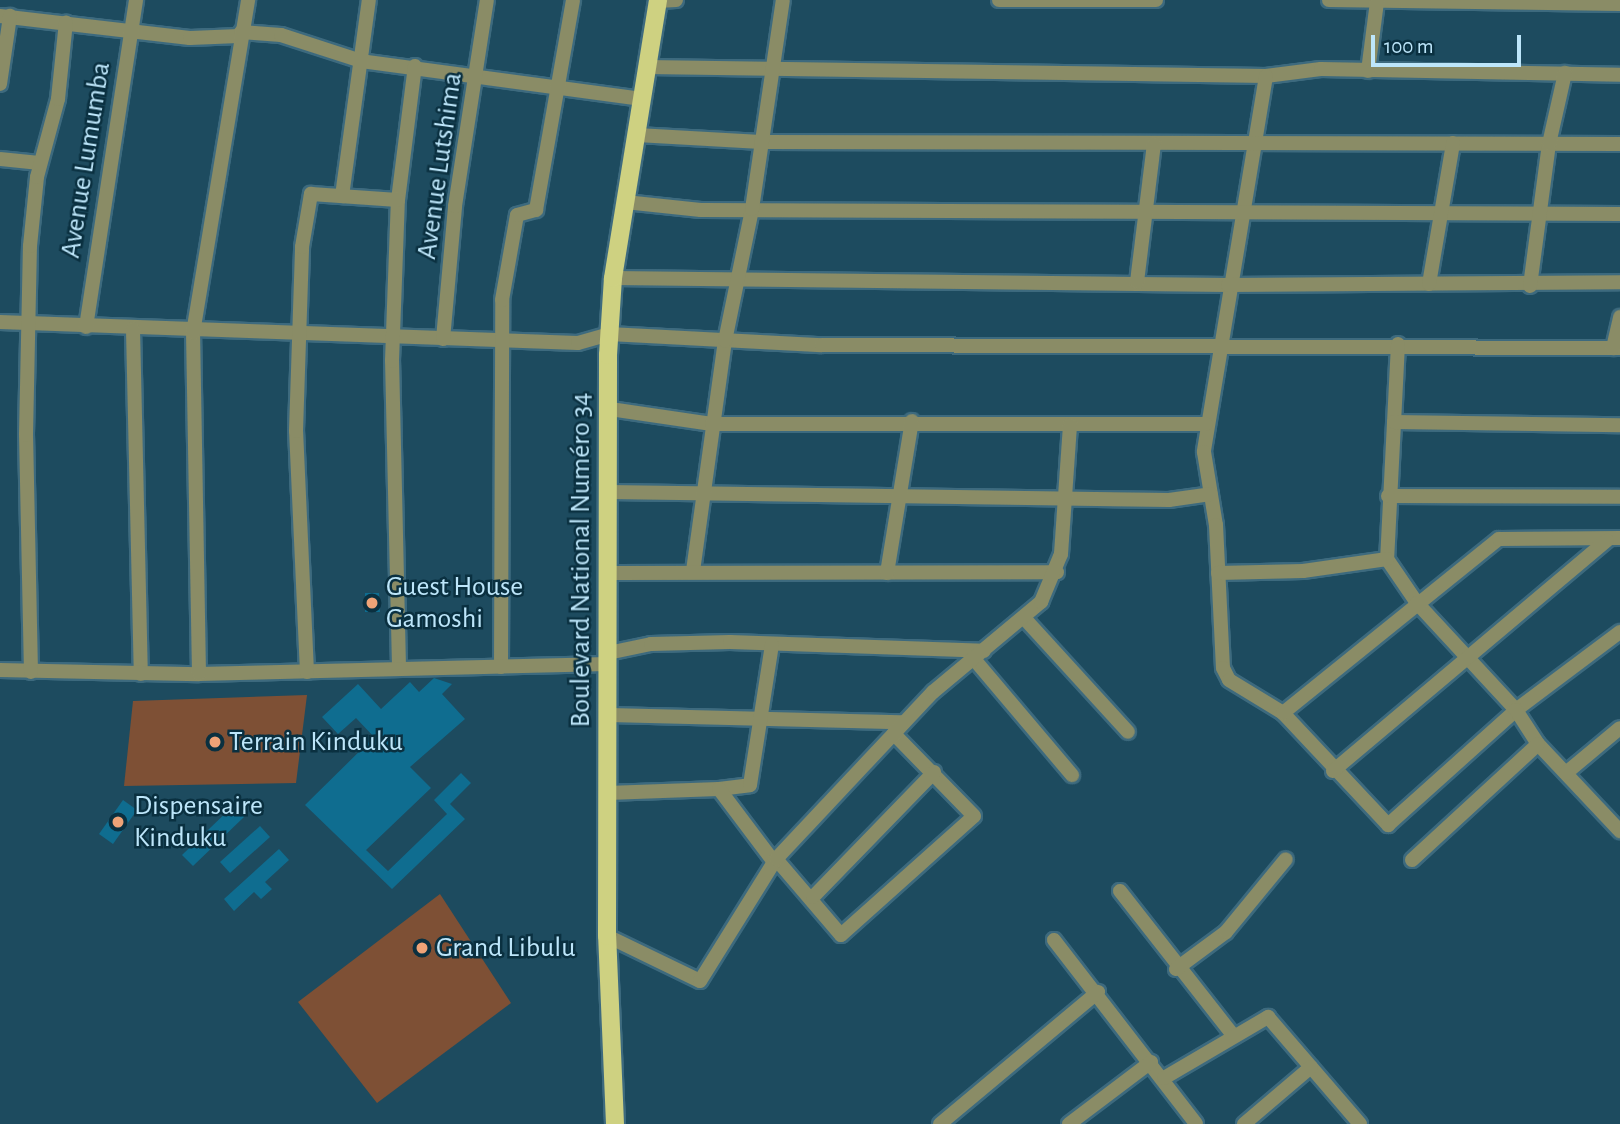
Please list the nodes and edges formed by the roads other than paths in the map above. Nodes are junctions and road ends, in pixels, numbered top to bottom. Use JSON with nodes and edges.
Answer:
{"nodes":[{"id":1,"x":136,"y":0,"type":"edge"},
{"id":2,"x":248,"y":0,"type":"edge"},
{"id":3,"x":369,"y":0,"type":"edge"},
{"id":4,"x":487,"y":0,"type":"edge"},
{"id":5,"x":573,"y":0,"type":"edge"},
{"id":6,"x":658,"y":0,"type":"edge"},
{"id":7,"x":676,"y":0,"type":"edge"},
{"id":8,"x":783,"y":0,"type":"edge"},
{"id":9,"x":999,"y":0,"type":"edge"},
{"id":10,"x":1083,"y":0,"type":"edge"},
{"id":11,"x":1156,"y":0,"type":"edge"},
{"id":12,"x":1329,"y":0,"type":"edge"},
{"id":13,"x":1413,"y":1,"type":"edge"},
{"id":14,"x":1377,"y":2,"type":"junction"},
{"id":15,"x":1620,"y":4,"type":"edge"},
{"id":16,"x":5,"y":16,"type":"edge"},
{"id":17,"x":66,"y":22,"type":"junction"},
{"id":18,"x":131,"y":33,"type":"junction"},
{"id":19,"x":240,"y":34,"type":"junction"},
{"id":20,"x":2,"y":58,"type":"edge"},
{"id":21,"x":361,"y":61,"type":"junction"},
{"id":22,"x":415,"y":66,"type":"junction"},
{"id":23,"x":647,"y":67,"type":"junction"},
{"id":24,"x":769,"y":70,"type":"junction"},
{"id":25,"x":1368,"y":71,"type":"junction"},
{"id":26,"x":478,"y":73,"type":"junction"},
{"id":27,"x":1565,"y":74,"type":"junction"},
{"id":28,"x":1620,"y":75,"type":"edge"},
{"id":29,"x":1266,"y":76,"type":"junction"},
{"id":30,"x":0,"y":84,"type":"edge"},
{"id":31,"x":558,"y":87,"type":"junction"},
{"id":32,"x":642,"y":99,"type":"junction"},
{"id":33,"x":637,"y":135,"type":"junction"},
{"id":34,"x":761,"y":142,"type":"junction"},
{"id":35,"x":1453,"y":143,"type":"junction"},
{"id":36,"x":1154,"y":144,"type":"junction"},
{"id":37,"x":1549,"y":144,"type":"junction"},
{"id":38,"x":1620,"y":144,"type":"edge"},
{"id":39,"x":1254,"y":145,"type":"junction"},
{"id":40,"x":0,"y":159,"type":"edge"},
{"id":41,"x":40,"y":163,"type":"junction"},
{"id":42,"x":342,"y":196,"type":"junction"},
{"id":43,"x":398,"y":200,"type":"junction"},
{"id":44,"x":625,"y":202,"type":"junction"},
{"id":45,"x":752,"y":209,"type":"junction"},
{"id":46,"x":1147,"y":211,"type":"junction"},
{"id":47,"x":1241,"y":213,"type":"junction"},
{"id":48,"x":1439,"y":213,"type":"junction"},
{"id":49,"x":1540,"y":213,"type":"junction"},
{"id":50,"x":1620,"y":214,"type":"edge"},
{"id":51,"x":613,"y":278,"type":"junction"},
{"id":52,"x":738,"y":279,"type":"junction"},
{"id":53,"x":1137,"y":282,"type":"junction"},
{"id":54,"x":1620,"y":282,"type":"edge"},
{"id":55,"x":1429,"y":284,"type":"junction"},
{"id":56,"x":1228,"y":285,"type":"junction"},
{"id":57,"x":1530,"y":286,"type":"junction"},
{"id":58,"x":1620,"y":317,"type":"edge"},
{"id":59,"x":0,"y":322,"type":"edge"},
{"id":60,"x":32,"y":323,"type":"junction"},
{"id":61,"x":86,"y":327,"type":"junction"},
{"id":62,"x":133,"y":330,"type":"junction"},
{"id":63,"x":193,"y":333,"type":"junction"},
{"id":64,"x":299,"y":334,"type":"junction"},
{"id":65,"x":609,"y":334,"type":"junction"},
{"id":66,"x":395,"y":338,"type":"junction"},
{"id":67,"x":443,"y":339,"type":"junction"},
{"id":68,"x":501,"y":341,"type":"junction"},
{"id":69,"x":725,"y":341,"type":"junction"},
{"id":70,"x":1225,"y":343,"type":"junction"},
{"id":71,"x":1398,"y":344,"type":"junction"},
{"id":72,"x":1617,"y":348,"type":"edge"},
{"id":73,"x":610,"y":409,"type":"junction"},
{"id":74,"x":912,"y":421,"type":"junction"},
{"id":75,"x":1394,"y":422,"type":"junction"},
{"id":76,"x":712,"y":424,"type":"junction"},
{"id":77,"x":1206,"y":424,"type":"junction"},
{"id":78,"x":1070,"y":425,"type":"junction"},
{"id":79,"x":1620,"y":425,"type":"edge"},
{"id":80,"x":609,"y":492,"type":"junction"},
{"id":81,"x":1211,"y":494,"type":"junction"},
{"id":82,"x":701,"y":495,"type":"junction"},
{"id":83,"x":1388,"y":496,"type":"junction"},
{"id":84,"x":1620,"y":496,"type":"edge"},
{"id":85,"x":899,"y":498,"type":"junction"},
{"id":86,"x":1064,"y":499,"type":"junction"},
{"id":87,"x":1614,"y":539,"type":"edge"},
{"id":88,"x":1387,"y":559,"type":"junction"},
{"id":89,"x":693,"y":571,"type":"junction"},
{"id":90,"x":1057,"y":572,"type":"junction"},
{"id":91,"x":611,"y":573,"type":"junction"},
{"id":92,"x":887,"y":573,"type":"junction"},
{"id":93,"x":1218,"y":573,"type":"junction"},
{"id":94,"x":1417,"y":603,"type":"junction"},
{"id":95,"x":1024,"y":618,"type":"junction"},
{"id":96,"x":1620,"y":632,"type":"edge"},
{"id":97,"x":772,"y":645,"type":"junction"},
{"id":98,"x":979,"y":655,"type":"junction"},
{"id":99,"x":1466,"y":657,"type":"junction"},
{"id":100,"x":608,"y":658,"type":"junction"},
{"id":101,"x":399,"y":667,"type":"junction"},
{"id":102,"x":501,"y":667,"type":"junction"},
{"id":103,"x":0,"y":670,"type":"edge"},
{"id":104,"x":31,"y":672,"type":"junction"},
{"id":105,"x":307,"y":672,"type":"junction"},
{"id":106,"x":141,"y":674,"type":"junction"},
{"id":107,"x":199,"y":674,"type":"junction"},
{"id":108,"x":1516,"y":710,"type":"junction"},
{"id":109,"x":1283,"y":713,"type":"junction"},
{"id":110,"x":606,"y":715,"type":"junction"},
{"id":111,"x":760,"y":718,"type":"junction"},
{"id":112,"x":899,"y":728,"type":"junction"},
{"id":113,"x":1620,"y":728,"type":"edge"},
{"id":114,"x":1128,"y":732,"type":"dead end"},
{"id":115,"x":1538,"y":744,"type":"junction"},
{"id":116,"x":1334,"y":771,"type":"junction"},
{"id":117,"x":934,"y":772,"type":"junction"},
{"id":118,"x":1566,"y":773,"type":"junction"},
{"id":119,"x":1072,"y":775,"type":"dead end"},
{"id":120,"x":719,"y":789,"type":"junction"},
{"id":121,"x":607,"y":793,"type":"junction"},
{"id":122,"x":1620,"y":831,"type":"edge"},
{"id":123,"x":1286,"y":859,"type":"dead end"},
{"id":124,"x":1412,"y":859,"type":"dead end"},
{"id":125,"x":775,"y":860,"type":"junction"},
{"id":126,"x":1120,"y":891,"type":"dead end"},
{"id":127,"x":813,"y":897,"type":"junction"},
{"id":128,"x":607,"y":936,"type":"junction"},
{"id":129,"x":1054,"y":940,"type":"dead end"},
{"id":130,"x":1176,"y":970,"type":"junction"},
{"id":131,"x":1098,"y":992,"type":"junction"},
{"id":132,"x":1233,"y":1035,"type":"junction"},
{"id":133,"x":1151,"y":1062,"type":"junction"},
{"id":134,"x":1311,"y":1067,"type":"junction"},
{"id":135,"x":1164,"y":1078,"type":"junction"},
{"id":136,"x":949,"y":1121,"type":"edge"},
{"id":137,"x":615,"y":1124,"type":"edge"},
{"id":138,"x":1069,"y":1124,"type":"edge"},
{"id":139,"x":1196,"y":1124,"type":"edge"},
{"id":140,"x":1244,"y":1124,"type":"edge"},
{"id":141,"x":1360,"y":1124,"type":"edge"}],
"edges":[{"from":1,"to":18,"type":"street","name":"Avenue Lumumba"},
{"from":2,"to":19,"type":"street"},
{"from":3,"to":21,"type":"street"},
{"from":4,"to":26,"type":"street","name":"Avenue Lutshima"},
{"from":5,"to":31,"type":"street"},
{"from":6,"to":7,"type":"street"},
{"from":6,"to":23,"type":"main road","name":"Boulevard National Numéro 34"},
{"from":8,"to":24,"type":"street"},
{"from":9,"to":10,"type":"street"},
{"from":10,"to":11,"type":"street"},
{"from":12,"to":14,"type":"street"},
{"from":13,"to":14,"type":"street"},
{"from":13,"to":15,"type":"street"},
{"from":14,"to":25,"type":"street"},
{"from":16,"to":17,"type":"street"},
{"from":16,"to":20,"type":"street"},
{"from":17,"to":18,"type":"street"},
{"from":17,"to":41,"type":"street"},
{"from":18,"to":19,"type":"street"},
{"from":18,"to":61,"type":"street","name":"Avenue Lumumba"},
{"from":19,"to":21,"type":"street"},
{"from":19,"to":63,"type":"street"},
{"from":20,"to":30,"type":"street"},
{"from":21,"to":22,"type":"street"},
{"from":21,"to":42,"type":"street"},
{"from":22,"to":26,"type":"street"},
{"from":22,"to":43,"type":"street"},
{"from":23,"to":24,"type":"street"},
{"from":23,"to":32,"type":"main road","name":"Boulevard National Numéro 34"},
{"from":24,"to":29,"type":"street"},
{"from":24,"to":34,"type":"street"},
{"from":25,"to":27,"type":"street"},
{"from":25,"to":29,"type":"street"},
{"from":26,"to":31,"type":"street"},
{"from":26,"to":67,"type":"street","name":"Avenue Lutshima"},
{"from":27,"to":28,"type":"street"},
{"from":27,"to":37,"type":"street"},
{"from":29,"to":39,"type":"street"},
{"from":31,"to":32,"type":"street"},
{"from":31,"to":68,"type":"street"},
{"from":32,"to":33,"type":"main road","name":"Boulevard National Numéro 34"},
{"from":33,"to":34,"type":"street"},
{"from":33,"to":44,"type":"main road","name":"Boulevard National Numéro 34"},
{"from":34,"to":36,"type":"street"},
{"from":34,"to":45,"type":"street"},
{"from":35,"to":37,"type":"street"},
{"from":35,"to":39,"type":"street"},
{"from":35,"to":48,"type":"street"},
{"from":36,"to":39,"type":"street"},
{"from":36,"to":46,"type":"street"},
{"from":37,"to":38,"type":"street"},
{"from":37,"to":49,"type":"street"},
{"from":39,"to":47,"type":"street"},
{"from":40,"to":41,"type":"street"},
{"from":41,"to":60,"type":"street"},
{"from":42,"to":43,"type":"street"},
{"from":42,"to":64,"type":"street"},
{"from":43,"to":66,"type":"street"},
{"from":44,"to":45,"type":"street"},
{"from":44,"to":51,"type":"main road","name":"Boulevard National Numéro 34"},
{"from":45,"to":46,"type":"street"},
{"from":45,"to":52,"type":"street"},
{"from":46,"to":47,"type":"street"},
{"from":46,"to":53,"type":"street"},
{"from":47,"to":48,"type":"street"},
{"from":47,"to":56,"type":"street"},
{"from":48,"to":49,"type":"street"},
{"from":48,"to":55,"type":"street"},
{"from":49,"to":50,"type":"street"},
{"from":49,"to":57,"type":"street"},
{"from":51,"to":52,"type":"street"},
{"from":51,"to":65,"type":"main road","name":"Boulevard National Numéro 34"},
{"from":52,"to":53,"type":"street"},
{"from":52,"to":69,"type":"street"},
{"from":53,"to":56,"type":"street"},
{"from":54,"to":57,"type":"street"},
{"from":55,"to":56,"type":"street"},
{"from":55,"to":57,"type":"street"},
{"from":56,"to":70,"type":"street"},
{"from":58,"to":72,"type":"street"},
{"from":59,"to":60,"type":"street"},
{"from":60,"to":61,"type":"street"},
{"from":60,"to":104,"type":"street"},
{"from":61,"to":62,"type":"street"},
{"from":62,"to":63,"type":"street"},
{"from":62,"to":106,"type":"street"},
{"from":63,"to":64,"type":"street"},
{"from":63,"to":107,"type":"street"},
{"from":64,"to":66,"type":"street"},
{"from":64,"to":105,"type":"street"},
{"from":65,"to":68,"type":"street"},
{"from":65,"to":69,"type":"street"},
{"from":65,"to":73,"type":"main road","name":"Boulevard National Numéro 34"},
{"from":66,"to":67,"type":"street"},
{"from":66,"to":101,"type":"street"},
{"from":67,"to":68,"type":"street"},
{"from":68,"to":102,"type":"street"},
{"from":69,"to":70,"type":"street"},
{"from":69,"to":76,"type":"street"},
{"from":70,"to":71,"type":"street"},
{"from":70,"to":77,"type":"street"},
{"from":71,"to":72,"type":"street"},
{"from":71,"to":75,"type":"street"},
{"from":73,"to":76,"type":"street"},
{"from":73,"to":80,"type":"main road","name":"Boulevard National Numéro 34"},
{"from":74,"to":76,"type":"street"},
{"from":74,"to":78,"type":"street"},
{"from":74,"to":85,"type":"street"},
{"from":75,"to":79,"type":"street"},
{"from":75,"to":83,"type":"street"},
{"from":76,"to":82,"type":"street"},
{"from":77,"to":78,"type":"street"},
{"from":77,"to":81,"type":"street"},
{"from":78,"to":86,"type":"street"},
{"from":80,"to":82,"type":"street"},
{"from":80,"to":91,"type":"main road","name":"Boulevard National Numéro 34"},
{"from":81,"to":86,"type":"street"},
{"from":81,"to":93,"type":"street"},
{"from":82,"to":85,"type":"street"},
{"from":82,"to":89,"type":"street"},
{"from":83,"to":84,"type":"street"},
{"from":83,"to":88,"type":"street"},
{"from":85,"to":86,"type":"street"},
{"from":85,"to":92,"type":"street"},
{"from":86,"to":90,"type":"street"},
{"from":87,"to":94,"type":"street"},
{"from":87,"to":99,"type":"street"},
{"from":88,"to":93,"type":"street"},
{"from":88,"to":94,"type":"street"},
{"from":89,"to":91,"type":"street"},
{"from":89,"to":92,"type":"street"},
{"from":90,"to":92,"type":"street"},
{"from":90,"to":95,"type":"street"},
{"from":91,"to":100,"type":"main road","name":"Boulevard National Numéro 34"},
{"from":93,"to":109,"type":"street"},
{"from":94,"to":99,"type":"street"},
{"from":94,"to":109,"type":"street"},
{"from":95,"to":98,"type":"street"},
{"from":95,"to":114,"type":"street"},
{"from":96,"to":108,"type":"street"},
{"from":97,"to":98,"type":"street"},
{"from":97,"to":100,"type":"street"},
{"from":97,"to":111,"type":"street"},
{"from":98,"to":112,"type":"street"},
{"from":98,"to":119,"type":"street"},
{"from":99,"to":108,"type":"street"},
{"from":99,"to":116,"type":"street"},
{"from":100,"to":102,"type":"street"},
{"from":100,"to":110,"type":"main road","name":"Boulevard National Numéro 34"},
{"from":101,"to":102,"type":"street"},
{"from":101,"to":105,"type":"street"},
{"from":103,"to":104,"type":"street"},
{"from":104,"to":106,"type":"street"},
{"from":105,"to":107,"type":"street"},
{"from":106,"to":107,"type":"street"},
{"from":108,"to":115,"type":"street"},
{"from":108,"to":116,"type":"street"},
{"from":109,"to":116,"type":"street"},
{"from":110,"to":111,"type":"street"},
{"from":110,"to":121,"type":"main road","name":"Boulevard National Numéro 34"},
{"from":111,"to":112,"type":"street"},
{"from":111,"to":120,"type":"street"},
{"from":112,"to":117,"type":"street"},
{"from":112,"to":125,"type":"street"},
{"from":113,"to":118,"type":"street"},
{"from":115,"to":118,"type":"street"},
{"from":115,"to":124,"type":"street"},
{"from":117,"to":127,"type":"street"},
{"from":117,"to":127,"type":"street"},
{"from":118,"to":122,"type":"street"},
{"from":120,"to":121,"type":"street"},
{"from":120,"to":125,"type":"street"},
{"from":121,"to":128,"type":"main road","name":"Boulevard National Numéro 34"},
{"from":123,"to":130,"type":"street"},
{"from":125,"to":127,"type":"street"},
{"from":125,"to":128,"type":"street"},
{"from":126,"to":130,"type":"street"},
{"from":128,"to":137,"type":"main road","name":"Boulevard National Numéro 34"},
{"from":129,"to":131,"type":"street"},
{"from":130,"to":132,"type":"street"},
{"from":131,"to":133,"type":"street"},
{"from":131,"to":136,"type":"street"},
{"from":132,"to":134,"type":"street"},
{"from":132,"to":135,"type":"street"},
{"from":133,"to":135,"type":"street"},
{"from":133,"to":138,"type":"street"},
{"from":134,"to":140,"type":"street"},
{"from":134,"to":141,"type":"street"},
{"from":135,"to":139,"type":"street"}]}
